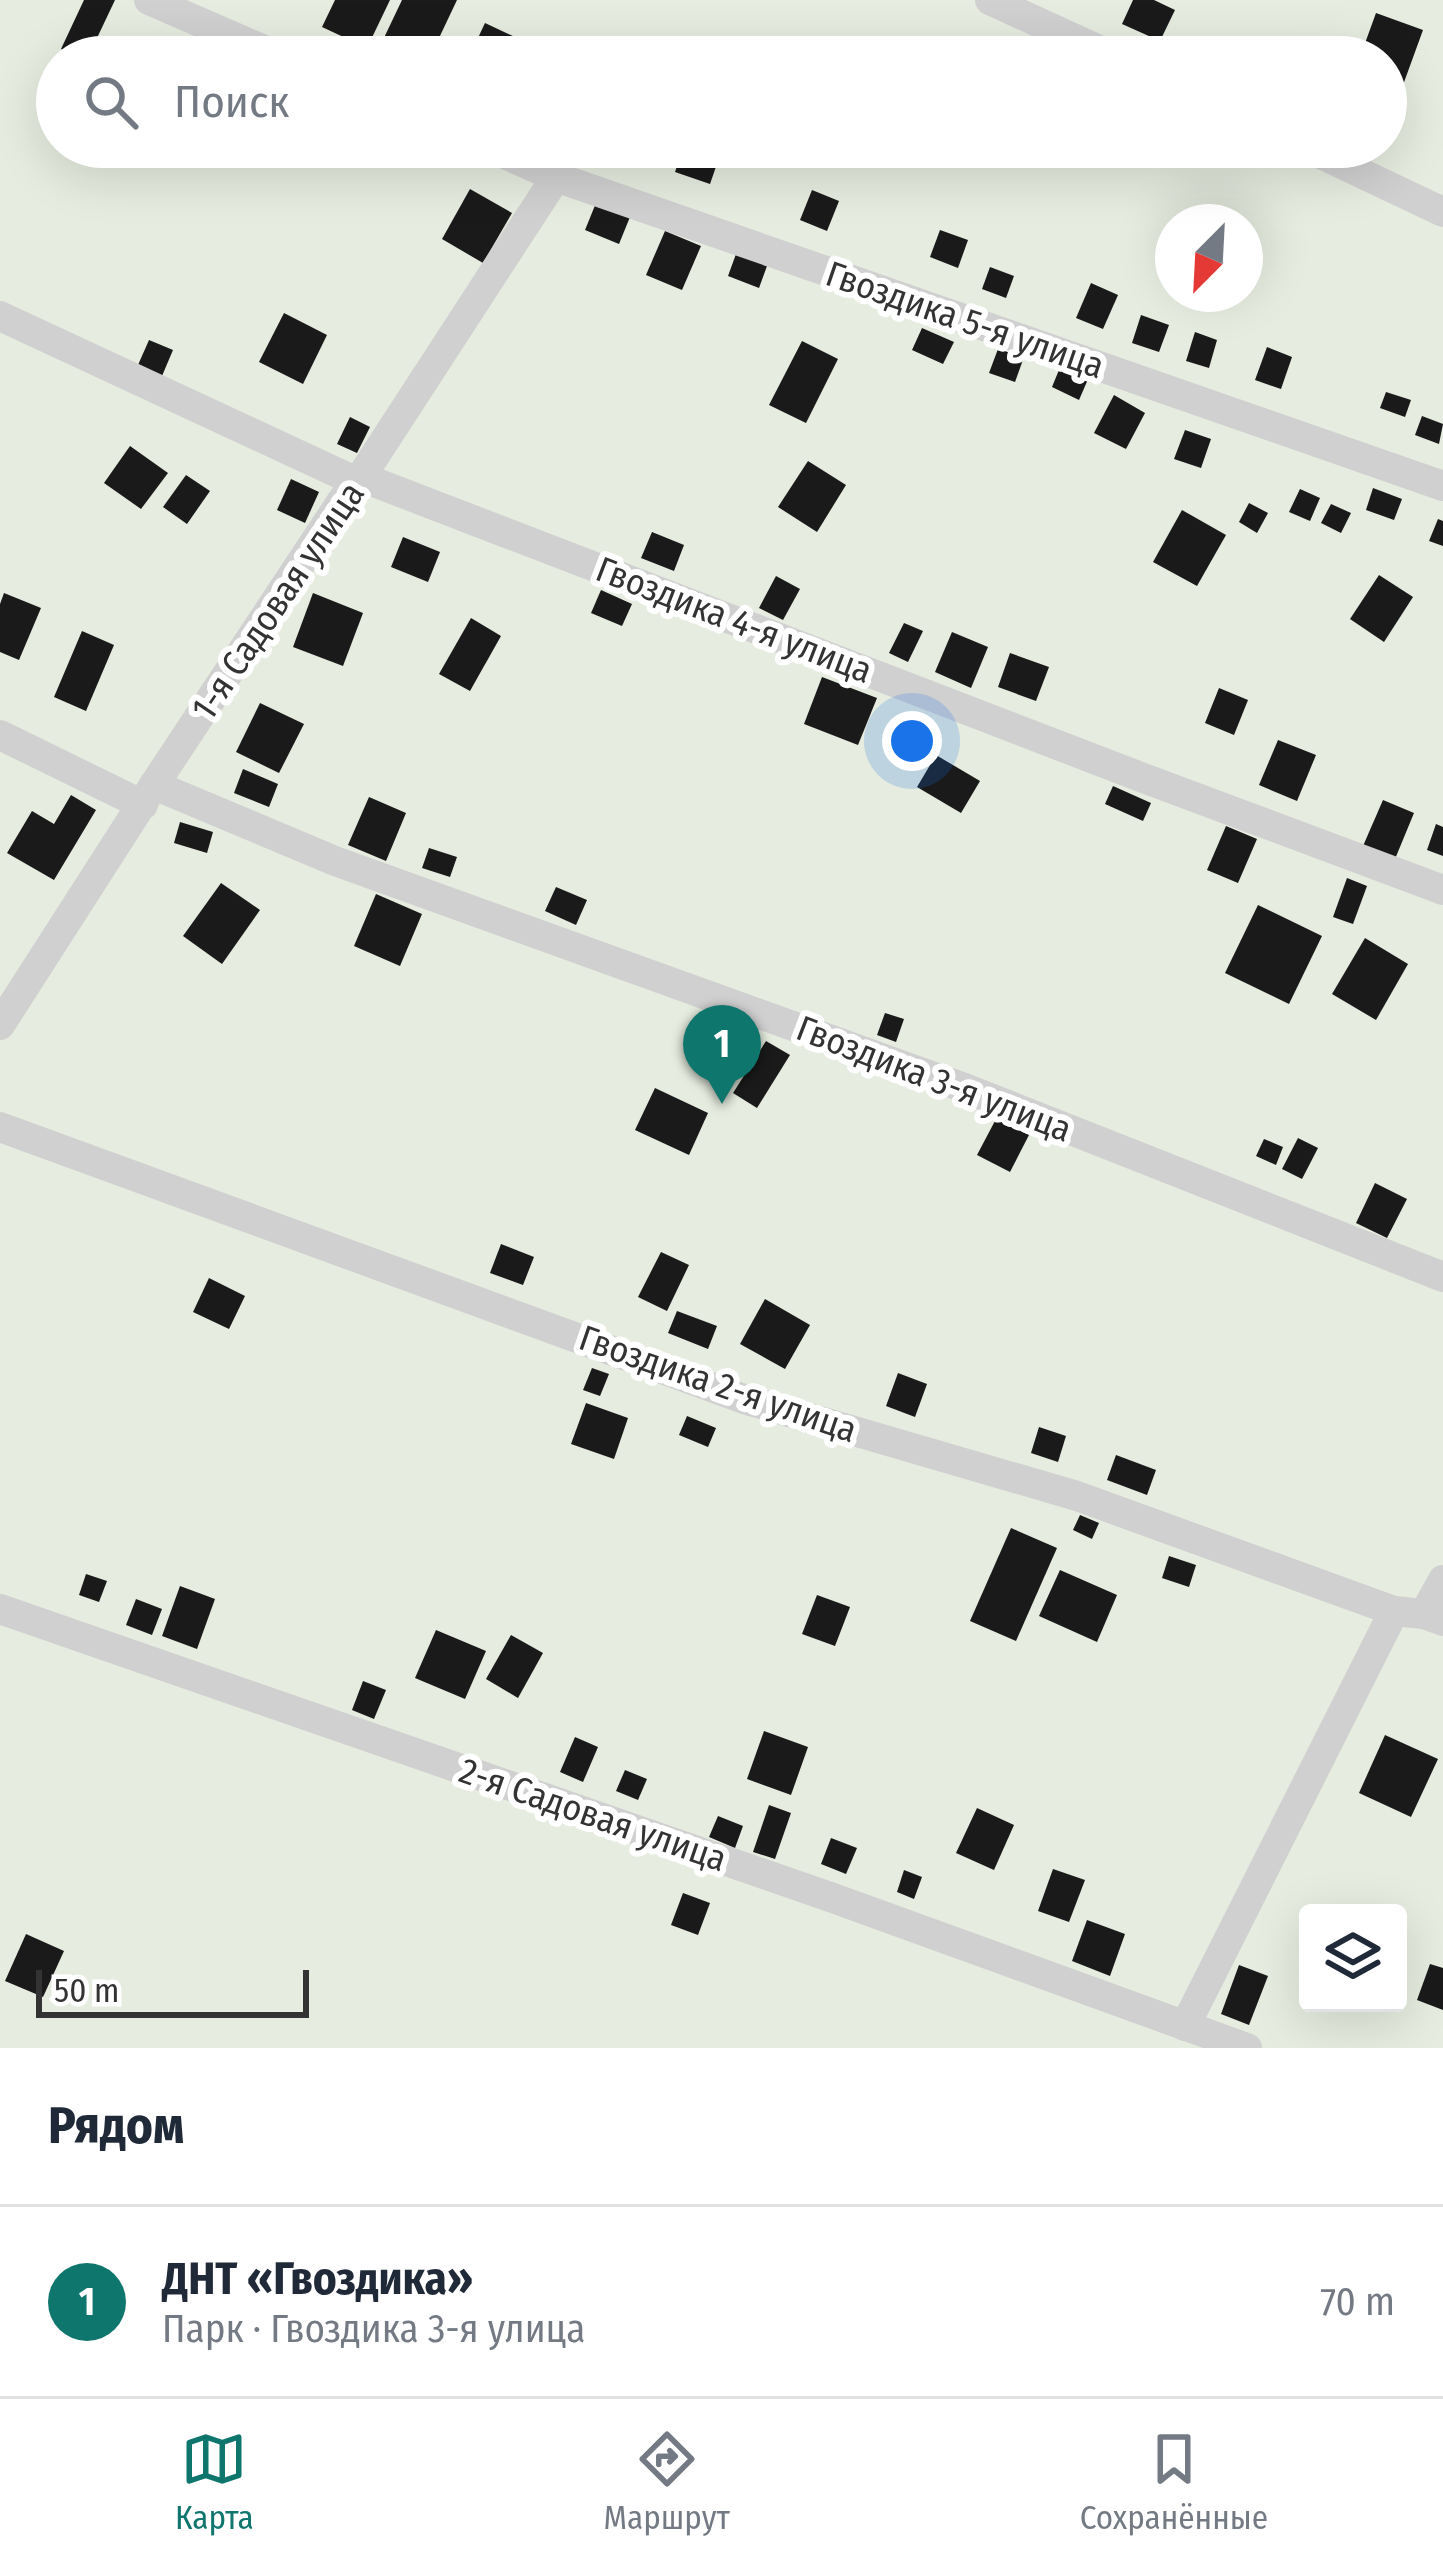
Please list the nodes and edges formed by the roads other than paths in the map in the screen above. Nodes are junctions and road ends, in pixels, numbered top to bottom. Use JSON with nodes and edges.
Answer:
{"nodes":[{"id":1,"x":149,"y":0,"type":"edge"},
{"id":2,"x":990,"y":0,"type":"edge"},
{"id":3,"x":232,"y":36,"type":"edge"},
{"id":4,"x":1068,"y":36,"type":"edge"},
{"id":5,"x":536,"y":168,"type":"edge"},
{"id":6,"x":1350,"y":168,"type":"edge"},
{"id":7,"x":556,"y":177,"type":"junction"},
{"id":8,"x":1443,"y":212,"type":"edge"},
{"id":9,"x":0,"y":316,"type":"edge"},
{"id":10,"x":358,"y":479,"type":"junction"},
{"id":11,"x":1443,"y":486,"type":"edge"},
{"id":12,"x":0,"y":735,"type":"edge"},
{"id":13,"x":148,"y":795,"type":"junction"},
{"id":14,"x":1443,"y":890,"type":"edge"},
{"id":15,"x":0,"y":1025,"type":"edge"},
{"id":16,"x":0,"y":1127,"type":"edge"},
{"id":17,"x":1443,"y":1277,"type":"edge"},
{"id":18,"x":1443,"y":1580,"type":"edge"},
{"id":19,"x":0,"y":1609,"type":"edge"},
{"id":20,"x":1420,"y":1615,"type":"edge"},
{"id":21,"x":1185,"y":2026,"type":"junction"},
{"id":22,"x":1247,"y":2048,"type":"edge"}],
"edges":[{"from":1,"to":3,"type":"street"},
{"from":2,"to":4,"type":"street"},
{"from":5,"to":7,"type":"street","name":"Гвоздика 5-я улица"},
{"from":6,"to":8,"type":"street"},
{"from":7,"to":10,"type":"street","name":"1-я Садовая улица"},
{"from":7,"to":11,"type":"street","name":"Гвоздика 5-я улица"},
{"from":9,"to":10,"type":"street","name":"Гвоздика 4-я улица"},
{"from":10,"to":13,"type":"street","name":"1-я Садовая улица"},
{"from":10,"to":14,"type":"street","name":"Гвоздика 4-я улица"},
{"from":12,"to":13,"type":"street","name":"Гвоздика 3-я улица"},
{"from":13,"to":15,"type":"street","name":"1-я Садовая улица"},
{"from":13,"to":17,"type":"street","name":"Гвоздика 3-я улица"},
{"from":16,"to":20,"type":"street","name":"Гвоздика 2-я улица"},
{"from":18,"to":20,"type":"street"},
{"from":19,"to":21,"type":"street","name":"2-я Садовая улица"},
{"from":20,"to":21,"type":"street"},
{"from":21,"to":22,"type":"street","name":"2-я Садовая улица"}]}
